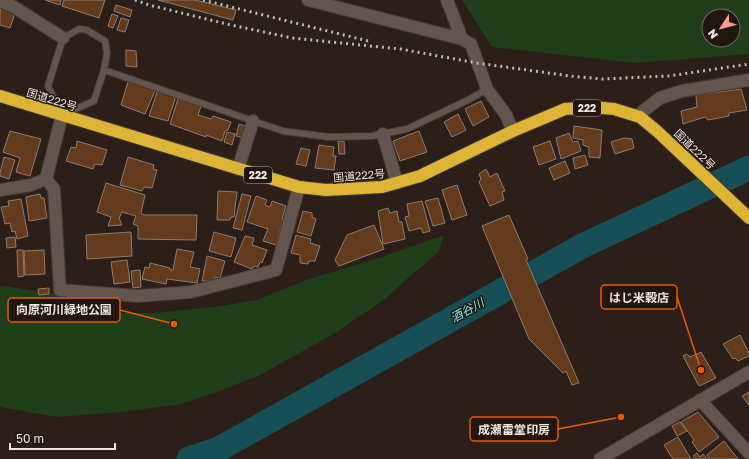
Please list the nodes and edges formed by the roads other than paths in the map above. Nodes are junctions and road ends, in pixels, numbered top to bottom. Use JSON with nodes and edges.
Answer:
{"nodes":[{"id":1,"x":308,"y":0,"type":"edge"},
{"id":2,"x":447,"y":0,"type":"edge"},
{"id":3,"x":0,"y":1,"type":"edge"},
{"id":4,"x":63,"y":38,"type":"junction"},
{"id":5,"x":462,"y":40,"type":"junction"},
{"id":6,"x":104,"y":70,"type":"junction"},
{"id":7,"x":749,"y":80,"type":"edge"},
{"id":8,"x":487,"y":89,"type":"junction"},
{"id":9,"x":0,"y":96,"type":"edge"},
{"id":10,"x":62,"y":115,"type":"junction"},
{"id":11,"x":637,"y":116,"type":"junction"},
{"id":12,"x":253,"y":120,"type":"junction"},
{"id":13,"x":513,"y":131,"type":"junction"},
{"id":14,"x":383,"y":134,"type":"junction"},
{"id":15,"x":238,"y":169,"type":"junction"},
{"id":16,"x":46,"y":179,"type":"junction"},
{"id":17,"x":397,"y":183,"type":"junction"},
{"id":18,"x":298,"y":187,"type":"junction"},
{"id":19,"x":0,"y":190,"type":"edge"},
{"id":20,"x":749,"y":218,"type":"edge"},
{"id":21,"x":749,"y":372,"type":"edge"},
{"id":22,"x":700,"y":400,"type":"junction"},
{"id":23,"x":749,"y":453,"type":"edge"},
{"id":24,"x":600,"y":459,"type":"edge"}],
"edges":[{"from":1,"to":5,"type":"street"},
{"from":2,"to":5,"type":"street"},
{"from":3,"to":4,"type":"street"},
{"from":4,"to":6,"type":"lane"},
{"from":4,"to":10,"type":"lane"},
{"from":5,"to":8,"type":"street"},
{"from":6,"to":10,"type":"lane"},
{"from":6,"to":12,"type":"lane"},
{"from":7,"to":11,"type":"street"},
{"from":8,"to":13,"type":"street"},
{"from":8,"to":14,"type":"lane"},
{"from":9,"to":10,"type":"highway","name":"国道222号","number":"222"},
{"from":10,"to":15,"type":"highway","name":"国道222号","number":"222"},
{"from":10,"to":16,"type":"street"},
{"from":11,"to":13,"type":"highway","name":"国道222号","number":"222"},
{"from":11,"to":20,"type":"highway","name":"国道222号","number":"222"},
{"from":12,"to":14,"type":"lane"},
{"from":12,"to":15,"type":"street"},
{"from":13,"to":17,"type":"highway","name":"国道222号","number":"222"},
{"from":14,"to":17,"type":"street"},
{"from":15,"to":18,"type":"highway","name":"国道222号","number":"222"},
{"from":16,"to":18,"type":"street"},
{"from":16,"to":19,"type":"street"},
{"from":17,"to":18,"type":"highway","name":"国道222号","number":"222"},
{"from":21,"to":22,"type":"street"},
{"from":22,"to":23,"type":"street"},
{"from":22,"to":24,"type":"street"}]}
